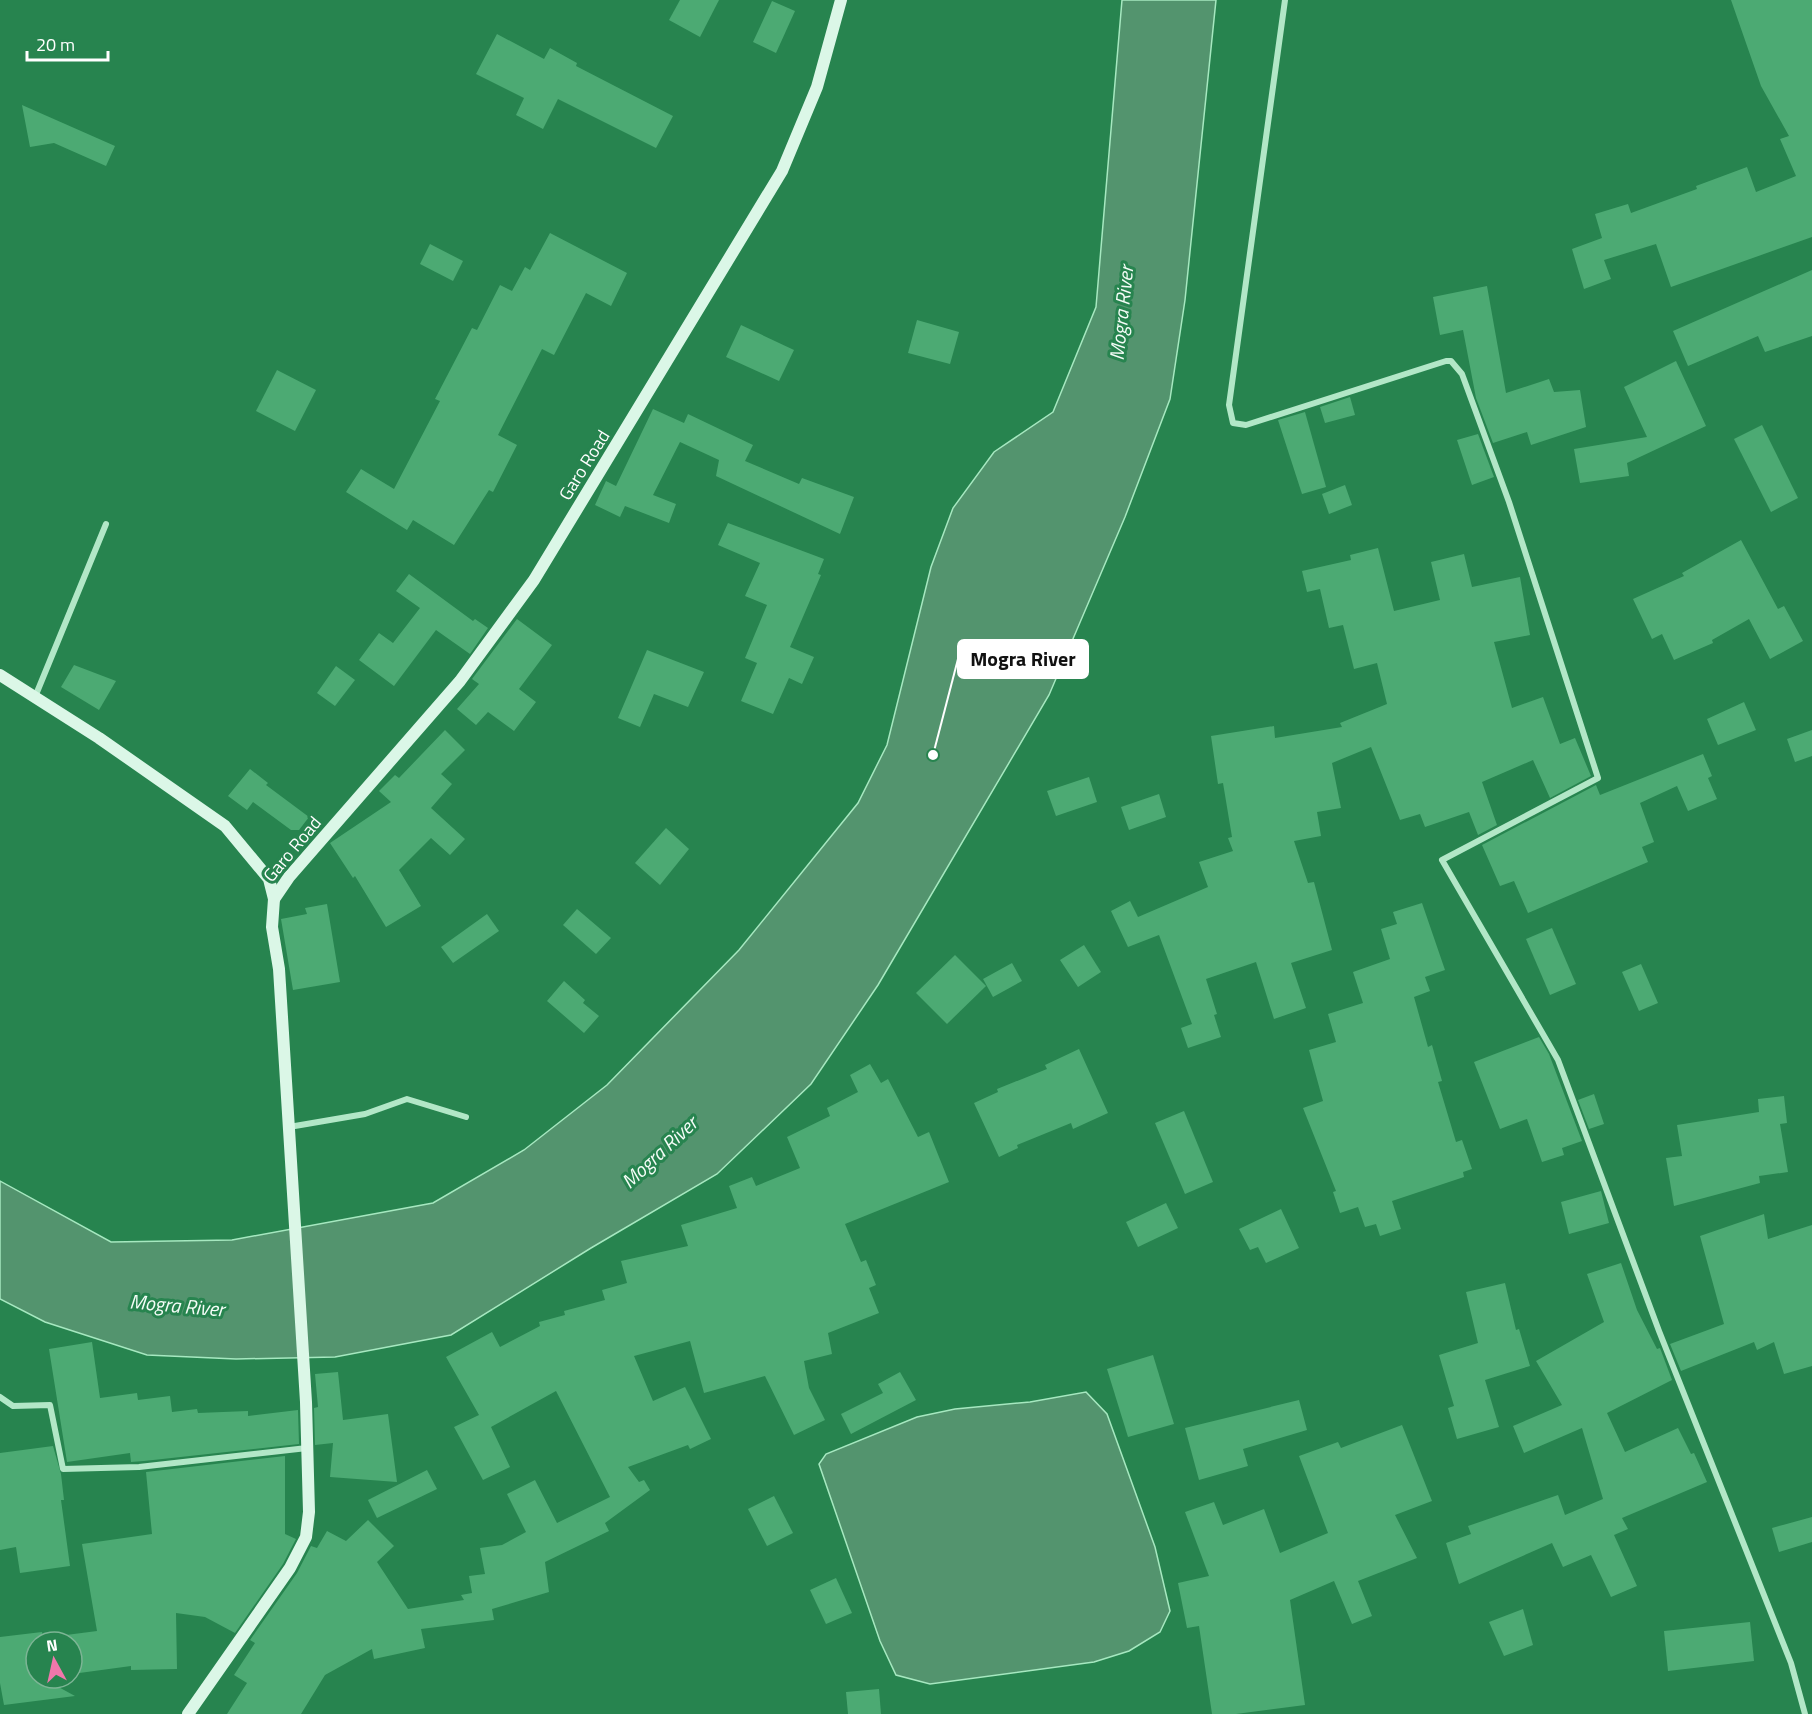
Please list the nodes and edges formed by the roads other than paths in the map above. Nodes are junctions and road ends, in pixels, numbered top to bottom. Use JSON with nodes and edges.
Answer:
{"nodes":[{"id":1,"x":842,"y":0,"type":"edge"},
{"id":2,"x":1285,"y":0,"type":"edge"},
{"id":3,"x":106,"y":524,"type":"dead end"},
{"id":4,"x":0,"y":675,"type":"edge"},
{"id":5,"x":35,"y":698,"type":"junction"},
{"id":6,"x":274,"y":899,"type":"junction"},
{"id":7,"x":466,"y":1116,"type":"dead end"},
{"id":8,"x":289,"y":1127,"type":"junction"},
{"id":9,"x":0,"y":1396,"type":"edge"},
{"id":10,"x":307,"y":1448,"type":"junction"},
{"id":11,"x":188,"y":1714,"type":"edge"},
{"id":12,"x":1805,"y":1714,"type":"edge"}],
"edges":[{"from":1,"to":6,"type":"street","name":"Garo Road"},
{"from":2,"to":12,"type":"street"},
{"from":3,"to":5,"type":"street"},
{"from":4,"to":5,"type":"street"},
{"from":5,"to":6,"type":"street"},
{"from":6,"to":8,"type":"street"},
{"from":7,"to":8,"type":"street"},
{"from":8,"to":10,"type":"street"},
{"from":9,"to":10,"type":"street"},
{"from":10,"to":11,"type":"street"}]}
